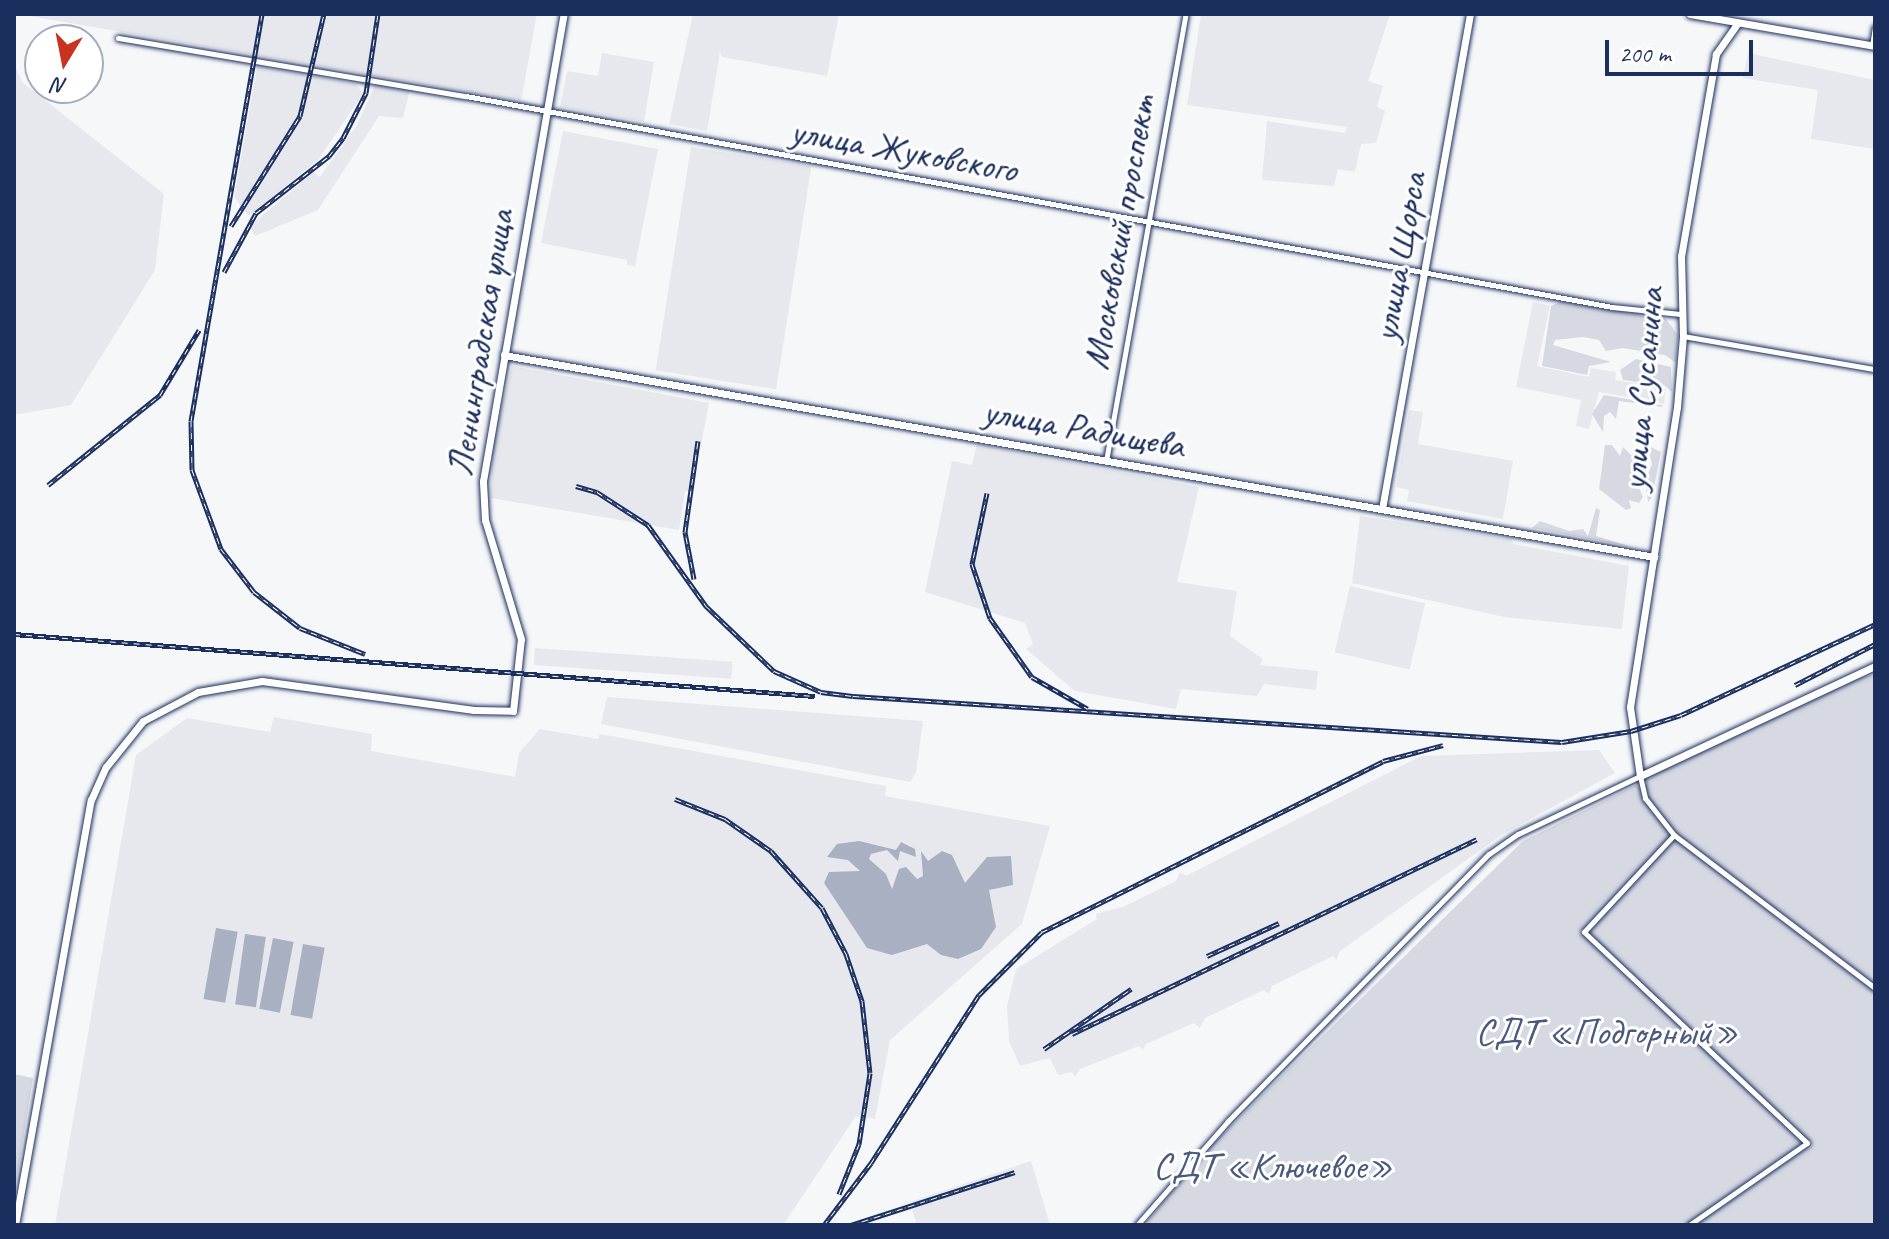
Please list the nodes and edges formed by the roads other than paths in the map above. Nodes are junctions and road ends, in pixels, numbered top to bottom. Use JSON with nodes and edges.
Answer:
{"nodes":[{"id":1,"x":564,"y":14,"type":"edge"},
{"id":2,"x":1186,"y":14,"type":"edge"},
{"id":3,"x":1470,"y":14,"type":"edge"},
{"id":4,"x":1690,"y":14,"type":"edge"},
{"id":5,"x":1739,"y":14,"type":"edge"},
{"id":6,"x":1737,"y":24,"type":"junction"},
{"id":7,"x":1875,"y":27,"type":"edge"},
{"id":8,"x":118,"y":38,"type":"dead end"},
{"id":9,"x":1873,"y":46,"type":"edge"},
{"id":10,"x":546,"y":114,"type":"junction"},
{"id":11,"x":1146,"y":222,"type":"junction"},
{"id":12,"x":1424,"y":271,"type":"junction"},
{"id":13,"x":1681,"y":314,"type":"junction"},
{"id":14,"x":1683,"y":336,"type":"junction"},
{"id":15,"x":504,"y":355,"type":"junction"},
{"id":16,"x":1875,"y":369,"type":"edge"},
{"id":17,"x":1106,"y":461,"type":"junction"},
{"id":18,"x":1382,"y":509,"type":"junction"},
{"id":19,"x":1654,"y":557,"type":"junction"},
{"id":20,"x":1875,"y":666,"type":"edge"},
{"id":21,"x":1640,"y":776,"type":"junction"},
{"id":22,"x":1674,"y":835,"type":"junction"},
{"id":23,"x":1875,"y":988,"type":"edge"},
{"id":24,"x":15,"y":1225,"type":"edge"},
{"id":25,"x":1137,"y":1225,"type":"edge"},
{"id":26,"x":1689,"y":1225,"type":"edge"}],
"edges":[{"from":1,"to":10,"type":"street","name":"Ленинградская улица"},
{"from":2,"to":11,"type":"street","name":"Московский проспект"},
{"from":3,"to":12,"type":"street","name":"улица Щорса"},
{"from":4,"to":6,"type":"street"},
{"from":5,"to":6,"type":"street","name":"улица Сусанина"},
{"from":6,"to":9,"type":"street"},
{"from":6,"to":13,"type":"street","name":"улица Сусанина"},
{"from":7,"to":9,"type":"street"},
{"from":8,"to":10,"type":"street","name":"улица Жуковского"},
{"from":10,"to":11,"type":"street","name":"улица Жуковского"},
{"from":10,"to":15,"type":"street","name":"Ленинградская улица"},
{"from":11,"to":12,"type":"street","name":"улица Жуковского"},
{"from":11,"to":17,"type":"street","name":"Московский проспект"},
{"from":12,"to":13,"type":"street","name":"улица Жуковского"},
{"from":12,"to":18,"type":"street","name":"улица Щорса"},
{"from":13,"to":14,"type":"street","name":"улица Сусанина"},
{"from":14,"to":16,"type":"street"},
{"from":14,"to":19,"type":"street","name":"улица Сусанина"},
{"from":15,"to":17,"type":"street","name":"улица Радищева"},
{"from":15,"to":24,"type":"street","name":"Ленинградская улица"},
{"from":17,"to":18,"type":"street","name":"улица Радищева"},
{"from":18,"to":19,"type":"street","name":"улица Радищева"},
{"from":19,"to":21,"type":"street","name":"улица Сусанина"},
{"from":20,"to":21,"type":"street"},
{"from":21,"to":22,"type":"street"},
{"from":21,"to":25,"type":"street"},
{"from":22,"to":23,"type":"street"},
{"from":22,"to":26,"type":"street"}]}
